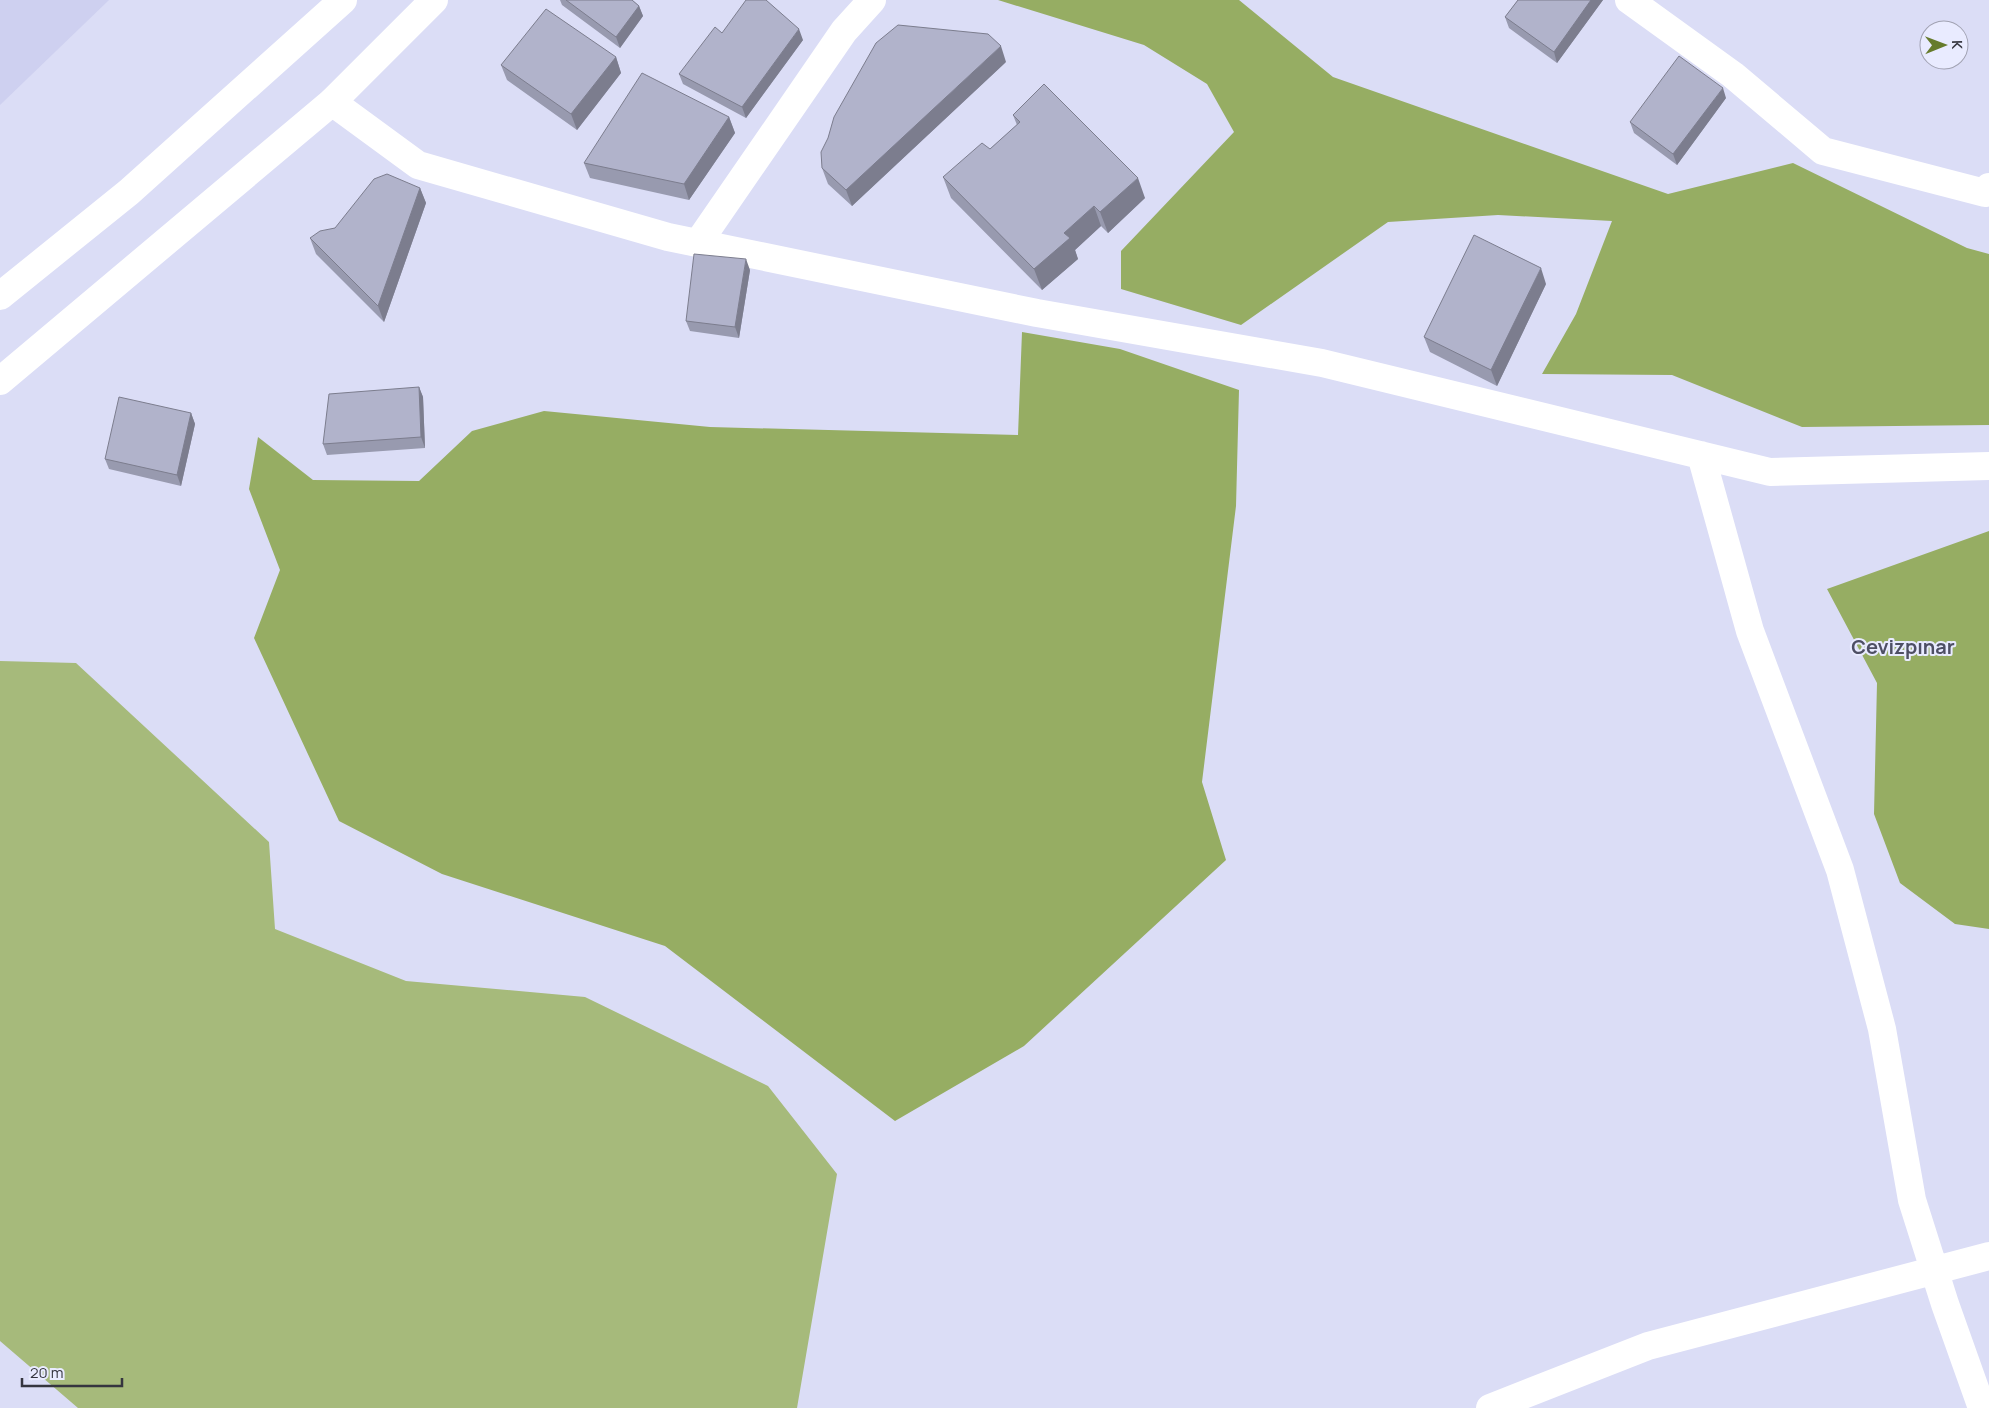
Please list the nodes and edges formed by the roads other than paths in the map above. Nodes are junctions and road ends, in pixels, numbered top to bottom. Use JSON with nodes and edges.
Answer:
{"nodes":[{"id":1,"x":343,"y":0,"type":"edge"},
{"id":2,"x":434,"y":0,"type":"edge"},
{"id":3,"x":872,"y":0,"type":"edge"},
{"id":4,"x":1629,"y":0,"type":"edge"},
{"id":5,"x":332,"y":102,"type":"junction"},
{"id":6,"x":1989,"y":187,"type":"edge"},
{"id":7,"x":698,"y":243,"type":"junction"},
{"id":8,"x":0,"y":296,"type":"edge"},
{"id":9,"x":0,"y":382,"type":"edge"},
{"id":10,"x":1701,"y":455,"type":"junction"},
{"id":11,"x":1989,"y":466,"type":"edge"},
{"id":12,"x":1989,"y":1256,"type":"edge"},
{"id":13,"x":1934,"y":1271,"type":"junction"},
{"id":14,"x":1490,"y":1408,"type":"edge"},
{"id":15,"x":1982,"y":1408,"type":"edge"}],
"edges":[{"from":1,"to":8,"type":"street"},
{"from":2,"to":5,"type":"street"},
{"from":3,"to":7,"type":"street"},
{"from":4,"to":6,"type":"street"},
{"from":5,"to":7,"type":"street"},
{"from":5,"to":9,"type":"street"},
{"from":7,"to":10,"type":"street"},
{"from":10,"to":11,"type":"street"},
{"from":10,"to":13,"type":"street"},
{"from":12,"to":13,"type":"street"},
{"from":13,"to":14,"type":"street"},
{"from":13,"to":15,"type":"street"}]}
